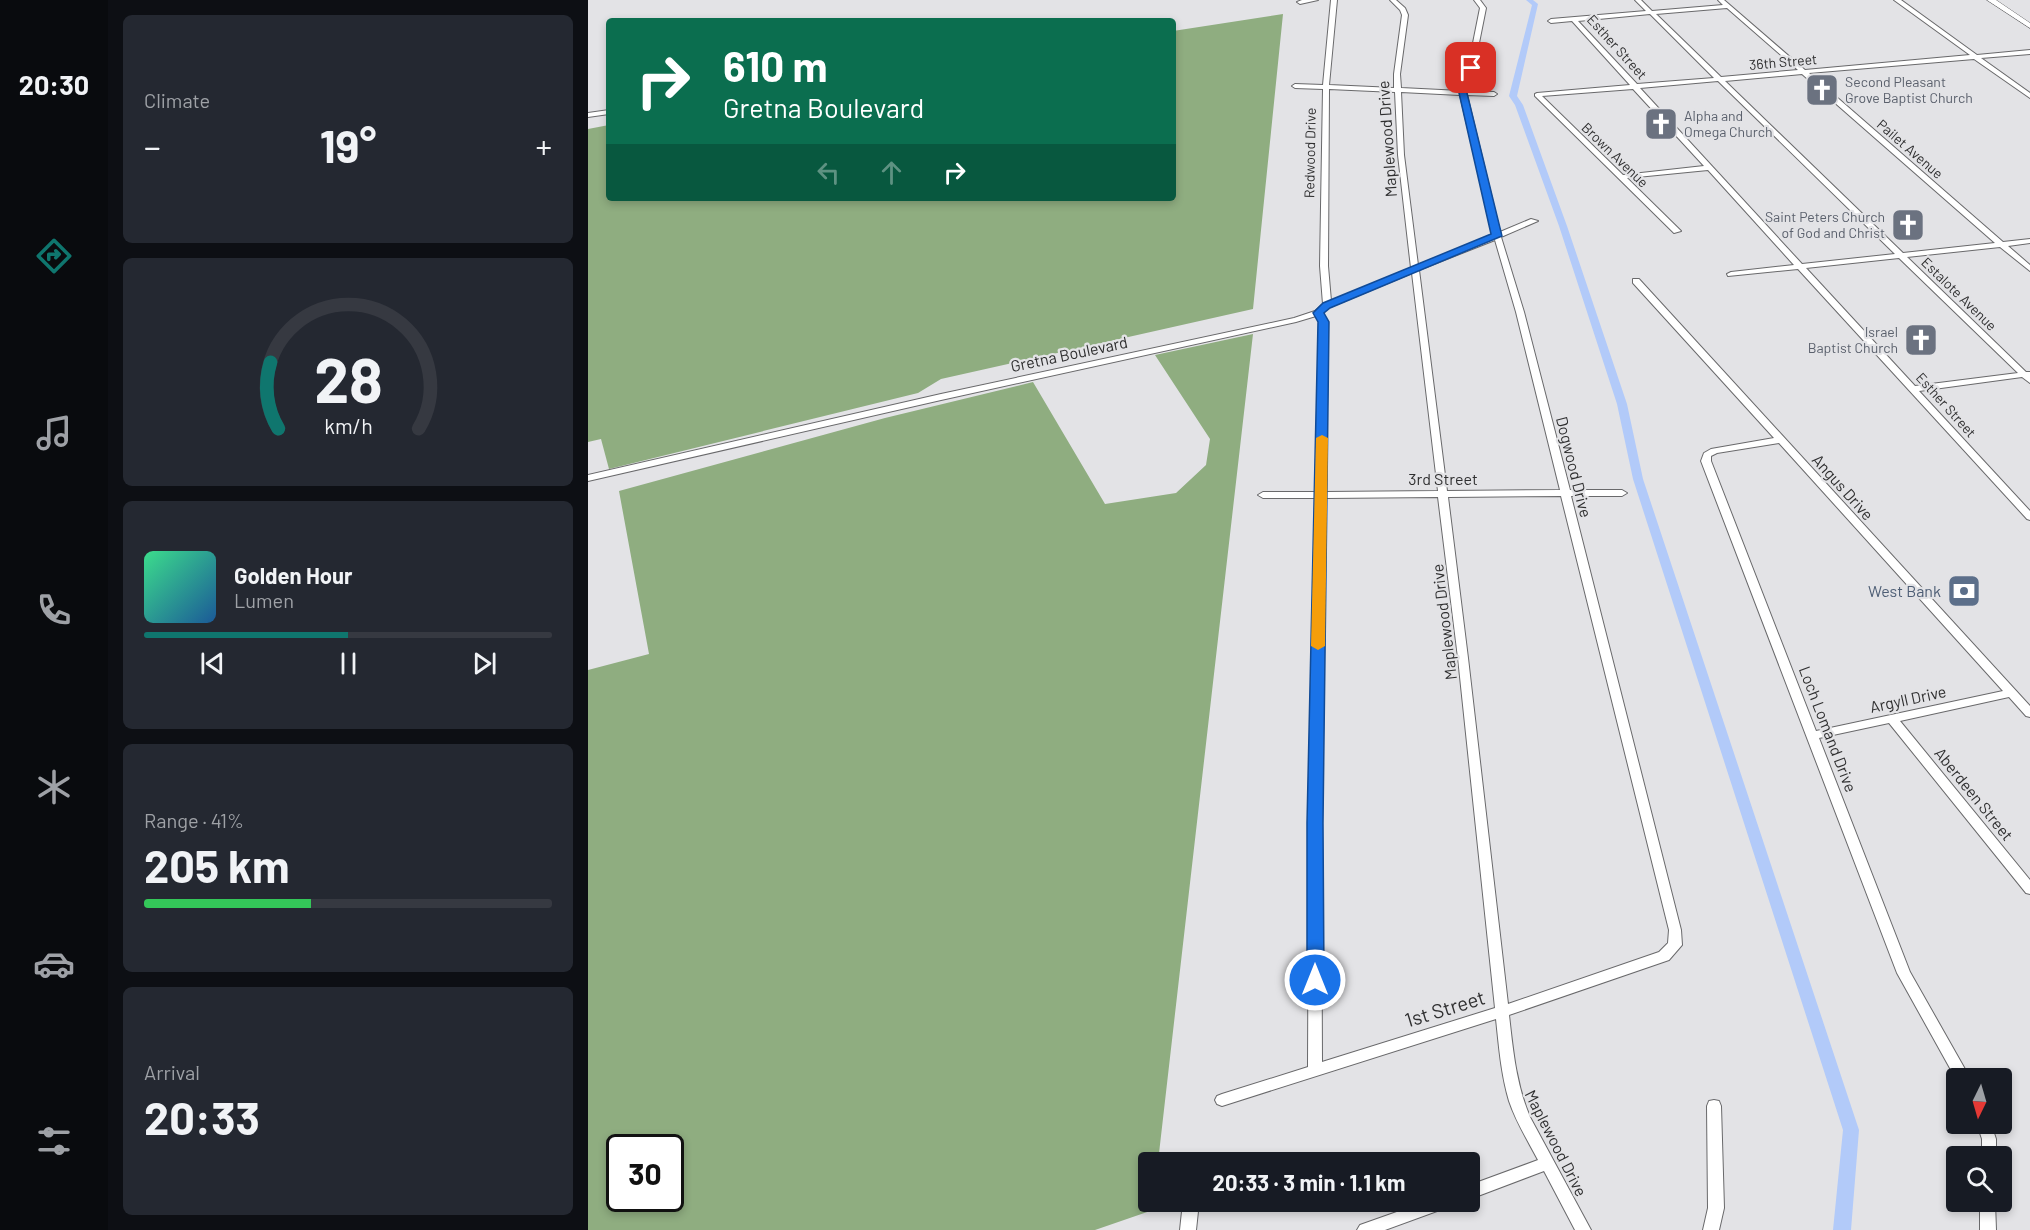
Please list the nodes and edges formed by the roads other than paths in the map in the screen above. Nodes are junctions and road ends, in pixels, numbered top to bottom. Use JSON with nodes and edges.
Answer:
{"nodes":[{"id":1,"x":1315,"y":0,"type":"edge"},
{"id":2,"x":1334,"y":0,"type":"edge"},
{"id":3,"x":1394,"y":0,"type":"edge"},
{"id":4,"x":1477,"y":0,"type":"edge"},
{"id":5,"x":1638,"y":0,"type":"edge"},
{"id":6,"x":1721,"y":0,"type":"edge"},
{"id":7,"x":1897,"y":0,"type":"edge"},
{"id":8,"x":1991,"y":0,"type":"edge"},
{"id":9,"x":1300,"y":2,"type":"dead end"},
{"id":10,"x":1728,"y":6,"type":"junction"},
{"id":11,"x":1650,"y":12,"type":"junction"},
{"id":12,"x":1573,"y":19,"type":"junction"},
{"id":13,"x":1551,"y":21,"type":"dead end"},
{"id":14,"x":2030,"y":26,"type":"edge"},
{"id":15,"x":2030,"y":52,"type":"edge"},
{"id":16,"x":1977,"y":57,"type":"junction"},
{"id":17,"x":1803,"y":72,"type":"junction"},
{"id":18,"x":1719,"y":80,"type":"junction"},
{"id":19,"x":1295,"y":86,"type":"dead end"},
{"id":20,"x":1326,"y":87,"type":"junction"},
{"id":21,"x":1634,"y":87,"type":"junction"},
{"id":22,"x":1398,"y":90,"type":"junction"},
{"id":23,"x":1463,"y":93,"type":"junction"},
{"id":24,"x":1494,"y":94,"type":"dead end"},
{"id":25,"x":1537,"y":95,"type":"joint"},
{"id":26,"x":2030,"y":96,"type":"edge"},
{"id":27,"x":606,"y":112,"type":"edge"},
{"id":28,"x":588,"y":115,"type":"edge"},
{"id":29,"x":1710,"y":168,"type":"junction"},
{"id":30,"x":1620,"y":177,"type":"junction"},
{"id":31,"x":1534,"y":221,"type":"dead end"},
{"id":32,"x":1677,"y":231,"type":"dead end"},
{"id":33,"x":1497,"y":236,"type":"junction"},
{"id":34,"x":2030,"y":241,"type":"edge"},
{"id":35,"x":2001,"y":244,"type":"junction"},
{"id":36,"x":1901,"y":255,"type":"junction"},
{"id":37,"x":1800,"y":266,"type":"junction"},
{"id":38,"x":1414,"y":268,"type":"junction"},
{"id":39,"x":2030,"y":269,"type":"edge"},
{"id":40,"x":1731,"y":274,"type":"dead end"},
{"id":41,"x":1636,"y":281,"type":"dead end"},
{"id":42,"x":1322,"y":309,"type":"junction"},
{"id":43,"x":2028,"y":376,"type":"edge"},
{"id":44,"x":1913,"y":389,"type":"junction"},
{"id":45,"x":1780,"y":440,"type":"junction"},
{"id":46,"x":591,"y":478,"type":"edge"},
{"id":47,"x":1623,"y":493,"type":"dead end"},
{"id":48,"x":1444,"y":494,"type":"junction"},
{"id":49,"x":1565,"y":494,"type":"junction"},
{"id":50,"x":1263,"y":495,"type":"dead end"},
{"id":51,"x":1321,"y":495,"type":"junction"},
{"id":52,"x":2030,"y":518,"type":"edge"},
{"id":53,"x":2012,"y":693,"type":"junction"},
{"id":54,"x":2030,"y":713,"type":"edge"},
{"id":55,"x":1893,"y":720,"type":"junction"},
{"id":56,"x":1811,"y":736,"type":"junction"},
{"id":57,"x":2030,"y":889,"type":"edge"},
{"id":58,"x":1675,"y":945,"type":"joint"},
{"id":59,"x":1500,"y":1012,"type":"junction"},
{"id":60,"x":1957,"y":1068,"type":"edge"},
{"id":61,"x":1316,"y":1070,"type":"junction"},
{"id":62,"x":1222,"y":1100,"type":"dead end"},
{"id":63,"x":1714,"y":1106,"type":"dead end"},
{"id":64,"x":1548,"y":1163,"type":"junction"},
{"id":65,"x":1480,"y":1188,"type":"edge"},
{"id":66,"x":1190,"y":1212,"type":"edge"},
{"id":67,"x":1415,"y":1212,"type":"edge"},
{"id":68,"x":1988,"y":1212,"type":"edge"},
{"id":69,"x":1188,"y":1230,"type":"edge"},
{"id":70,"x":1365,"y":1230,"type":"edge"},
{"id":71,"x":1583,"y":1230,"type":"edge"},
{"id":72,"x":1711,"y":1230,"type":"edge"},
{"id":73,"x":1988,"y":1230,"type":"edge"}],
"edges":[{"from":1,"to":9,"type":"street"},
{"from":2,"to":20,"type":"street","name":"Redwood Drive"},
{"from":3,"to":22,"type":"street","name":"Maplewood Drive"},
{"from":4,"to":23,"type":"street"},
{"from":5,"to":11,"type":"street","name":"Estalote Avenue"},
{"from":6,"to":10,"type":"street","name":"Pailet Avenue"},
{"from":7,"to":16,"type":"street"},
{"from":8,"to":14,"type":"main road"},
{"from":10,"to":11,"type":"street"},
{"from":10,"to":17,"type":"street","name":"Pailet Avenue"},
{"from":11,"to":12,"type":"street"},
{"from":11,"to":18,"type":"street","name":"Estalote Avenue"},
{"from":12,"to":13,"type":"street"},
{"from":12,"to":21,"type":"street","name":"Esther Street"},
{"from":15,"to":16,"type":"street","name":"36th Street"},
{"from":16,"to":17,"type":"street","name":"36th Street"},
{"from":16,"to":26,"type":"street"},
{"from":17,"to":18,"type":"street","name":"36th Street"},
{"from":17,"to":35,"type":"street","name":"Pailet Avenue"},
{"from":18,"to":21,"type":"street","name":"36th Street"},
{"from":18,"to":36,"type":"street","name":"Estalote Avenue"},
{"from":19,"to":20,"type":"street"},
{"from":20,"to":22,"type":"street"},
{"from":20,"to":42,"type":"street","name":"Redwood Drive"},
{"from":21,"to":25,"type":"street","name":"36th Street"},
{"from":21,"to":29,"type":"street","name":"Esther Street"},
{"from":22,"to":23,"type":"street"},
{"from":22,"to":38,"type":"street","name":"Maplewood Drive"},
{"from":23,"to":24,"type":"street"},
{"from":23,"to":33,"type":"street","name":"Dogwood Drive"},
{"from":25,"to":30,"type":"street","name":"Brown Avenue"},
{"from":27,"to":28,"type":"street"},
{"from":29,"to":30,"type":"street"},
{"from":29,"to":37,"type":"street","name":"Esther Street"},
{"from":30,"to":32,"type":"street","name":"Brown Avenue"},
{"from":31,"to":33,"type":"street","name":"Gretna Boulevard"},
{"from":33,"to":38,"type":"street","name":"Gretna Boulevard"},
{"from":33,"to":49,"type":"street","name":"Dogwood Drive"},
{"from":34,"to":35,"type":"street"},
{"from":35,"to":36,"type":"street"},
{"from":35,"to":39,"type":"street","name":"Pailet Avenue"},
{"from":36,"to":37,"type":"street"},
{"from":36,"to":43,"type":"street","name":"Estalote Avenue"},
{"from":37,"to":40,"type":"street"},
{"from":37,"to":44,"type":"street","name":"Esther Street"},
{"from":38,"to":42,"type":"street","name":"Gretna Boulevard"},
{"from":38,"to":48,"type":"street","name":"Maplewood Drive"},
{"from":41,"to":45,"type":"street","name":"Angus Drive"},
{"from":42,"to":46,"type":"street","name":"Gretna Boulevard"},
{"from":42,"to":51,"type":"street","name":"Redwood Drive"},
{"from":43,"to":44,"type":"street"},
{"from":44,"to":52,"type":"street","name":"Esther Street"},
{"from":45,"to":53,"type":"street","name":"Angus Drive"},
{"from":45,"to":56,"type":"street","name":"Loch Lomand Drive"},
{"from":47,"to":49,"type":"street","name":"3rd Street"},
{"from":48,"to":49,"type":"street","name":"3rd Street"},
{"from":48,"to":51,"type":"street","name":"3rd Street"},
{"from":48,"to":59,"type":"street","name":"Maplewood Drive"},
{"from":49,"to":58,"type":"street","name":"Dogwood Drive"},
{"from":50,"to":51,"type":"street","name":"3rd Street"},
{"from":51,"to":61,"type":"street","name":"Redwood Drive"},
{"from":53,"to":54,"type":"street","name":"Angus Drive"},
{"from":53,"to":55,"type":"street","name":"Argyll Drive"},
{"from":55,"to":56,"type":"street","name":"Argyll Drive"},
{"from":55,"to":57,"type":"street","name":"Aberdeen Street"},
{"from":56,"to":60,"type":"street","name":"Loch Lomand Drive"},
{"from":58,"to":59,"type":"street","name":"1st Street"},
{"from":59,"to":61,"type":"street","name":"1st Street"},
{"from":59,"to":64,"type":"street","name":"Maplewood Drive"},
{"from":61,"to":62,"type":"street","name":"1st Street"},
{"from":63,"to":72,"type":"street"},
{"from":64,"to":65,"type":"street"},
{"from":64,"to":71,"type":"street","name":"Maplewood Drive"},
{"from":66,"to":69,"type":"street"},
{"from":67,"to":70,"type":"street"},
{"from":68,"to":73,"type":"street"}]}
